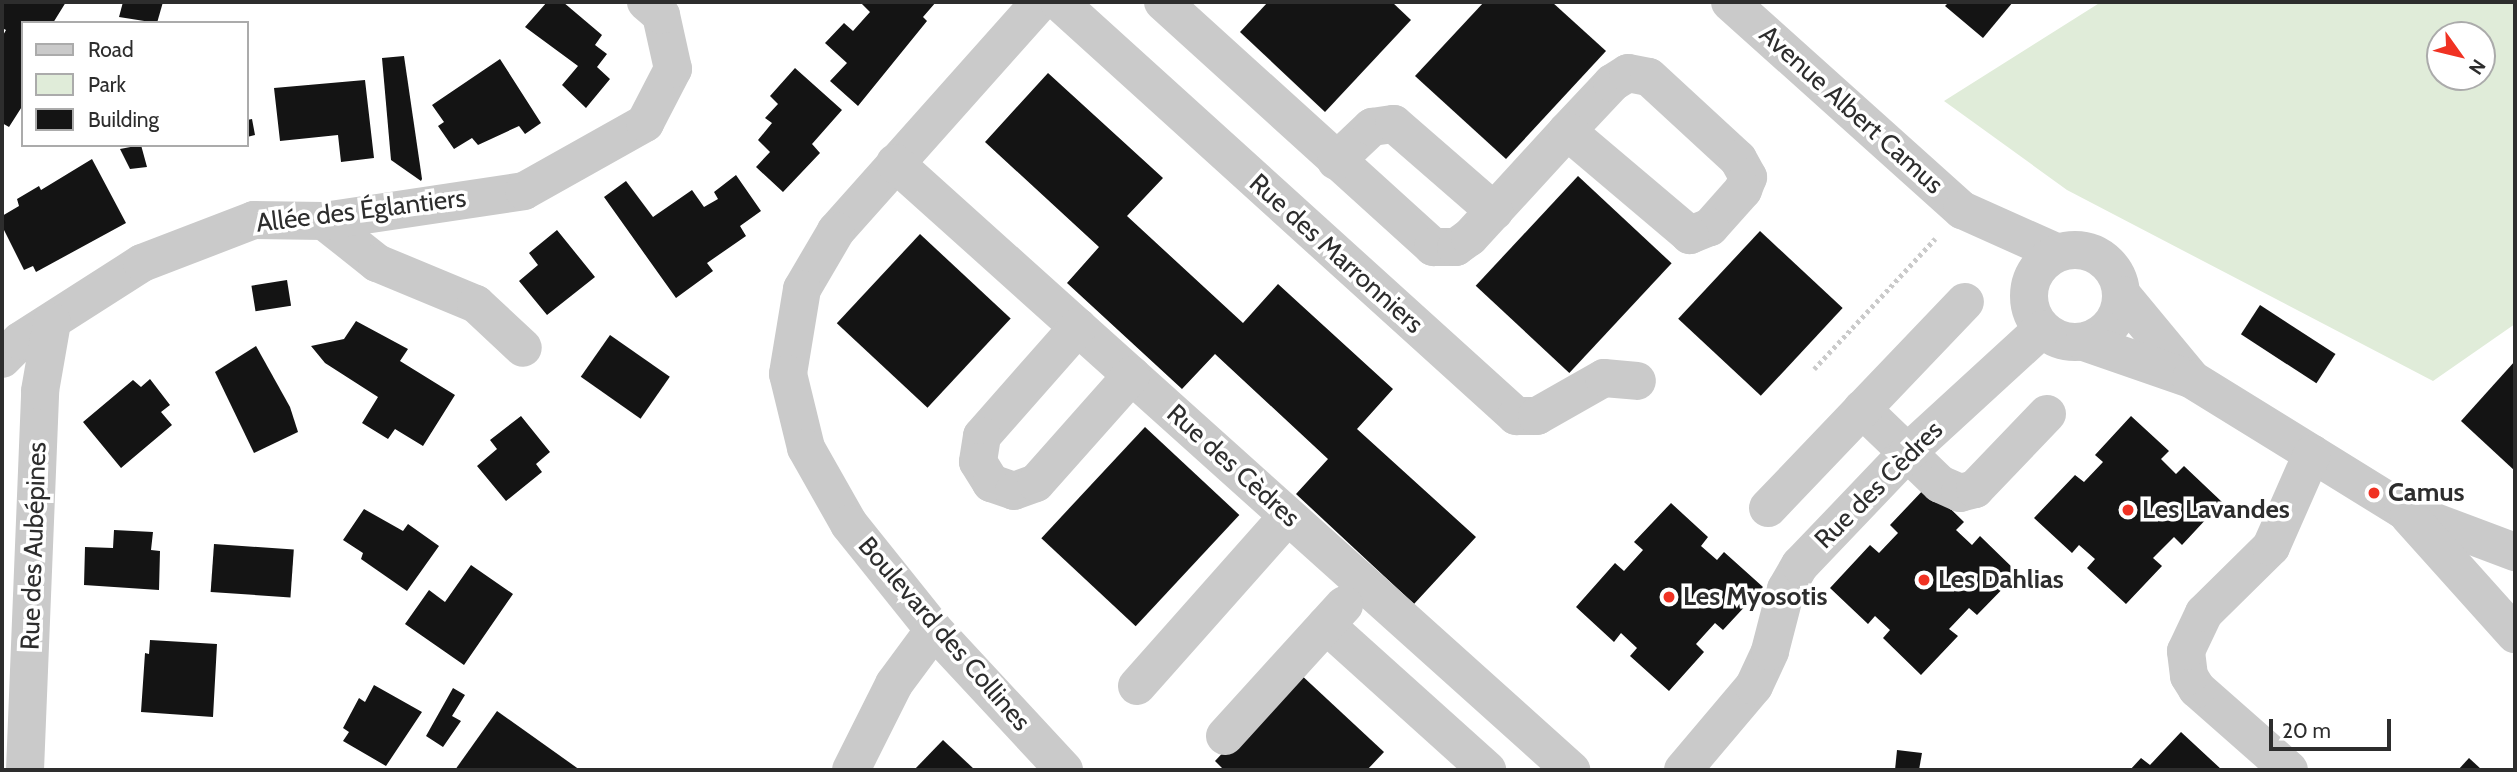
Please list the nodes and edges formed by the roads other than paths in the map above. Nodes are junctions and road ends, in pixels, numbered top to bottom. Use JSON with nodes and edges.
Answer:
{"nodes":[{"id":1,"x":646,"y":2,"type":"edge"},
{"id":2,"x":1040,"y":2,"type":"edge"},
{"id":3,"x":1059,"y":2,"type":"edge"},
{"id":4,"x":1730,"y":2,"type":"edge"},
{"id":5,"x":1166,"y":3,"type":"edge"},
{"id":6,"x":1567,"y":131,"type":"junction"},
{"id":7,"x":1336,"y":161,"type":"junction"},
{"id":8,"x":895,"y":163,"type":"junction"},
{"id":9,"x":1494,"y":211,"type":"junction"},
{"id":10,"x":1967,"y":214,"type":"junction"},
{"id":11,"x":324,"y":221,"type":"junction"},
{"id":12,"x":2058,"y":253,"type":"junction"},
{"id":13,"x":2029,"y":288,"type":"junction"},
{"id":14,"x":2122,"y":295,"type":"junction"},
{"id":15,"x":1965,"y":302,"type":"dead end"},
{"id":16,"x":52,"y":323,"type":"junction"},
{"id":17,"x":1078,"y":327,"type":"junction"},
{"id":18,"x":2042,"y":329,"type":"junction"},
{"id":19,"x":2084,"y":342,"type":"junction"},
{"id":20,"x":523,"y":348,"type":"dead end"},
{"id":21,"x":2,"y":359,"type":"edge"},
{"id":22,"x":1132,"y":375,"type":"junction"},
{"id":23,"x":2191,"y":379,"type":"junction"},
{"id":24,"x":1637,"y":382,"type":"dead end"},
{"id":25,"x":1862,"y":409,"type":"junction"},
{"id":26,"x":2047,"y":414,"type":"dead end"},
{"id":27,"x":1909,"y":452,"type":"junction"},
{"id":28,"x":2312,"y":454,"type":"junction"},
{"id":29,"x":1768,"y":508,"type":"dead end"},
{"id":30,"x":2403,"y":510,"type":"junction"},
{"id":31,"x":1288,"y":516,"type":"junction"},
{"id":32,"x":2515,"y":552,"type":"edge"},
{"id":33,"x":1363,"y":584,"type":"junction"},
{"id":34,"x":1326,"y":625,"type":"junction"},
{"id":35,"x":934,"y":630,"type":"junction"},
{"id":36,"x":2515,"y":634,"type":"edge"},
{"id":37,"x":1138,"y":686,"type":"dead end"},
{"id":38,"x":1226,"y":736,"type":"dead end"},
{"id":39,"x":1558,"y":766,"type":"edge"},
{"id":40,"x":25,"y":770,"type":"edge"},
{"id":41,"x":851,"y":770,"type":"edge"},
{"id":42,"x":1064,"y":770,"type":"edge"},
{"id":43,"x":1488,"y":770,"type":"edge"},
{"id":44,"x":1683,"y":770,"type":"edge"},
{"id":45,"x":2289,"y":770,"type":"edge"}],
"edges":[{"from":1,"to":11,"type":"street","name":"Allée des Églantiers"},
{"from":2,"to":8,"type":"street","name":"Boulevard des Collines"},
{"from":3,"to":24,"type":"street","name":"Rue des Marronniers"},
{"from":4,"to":10,"type":"street","name":"Avenue Albert Camus"},
{"from":5,"to":7,"type":"street"},
{"from":6,"to":6,"type":"street"},
{"from":6,"to":9,"type":"street"},
{"from":7,"to":9,"type":"street"},
{"from":7,"to":9,"type":"street"},
{"from":8,"to":17,"type":"street","name":"Rue des Cèdres"},
{"from":8,"to":35,"type":"street","name":"Boulevard des Collines"},
{"from":10,"to":12,"type":"street","name":"Avenue Albert Camus"},
{"from":10,"to":13,"type":"street","name":"Avenue Albert Camus"},
{"from":11,"to":16,"type":"street","name":"Allée des Églantiers"},
{"from":11,"to":20,"type":"street"},
{"from":12,"to":13,"type":"street"},
{"from":12,"to":14,"type":"street"},
{"from":13,"to":18,"type":"street"},
{"from":14,"to":19,"type":"street"},
{"from":14,"to":23,"type":"street"},
{"from":15,"to":25,"type":"street"},
{"from":16,"to":21,"type":"street","name":"Allée des Églantiers"},
{"from":16,"to":40,"type":"street","name":"Rue des Aubépines"},
{"from":17,"to":22,"type":"street","name":"Rue des Cèdres"},
{"from":17,"to":22,"type":"street"},
{"from":18,"to":19,"type":"street"},
{"from":18,"to":27,"type":"street","name":"Rue des Cèdres"},
{"from":19,"to":23,"type":"street"},
{"from":22,"to":31,"type":"street","name":"Rue des Cèdres"},
{"from":23,"to":28,"type":"street"},
{"from":25,"to":27,"type":"street"},
{"from":25,"to":29,"type":"street"},
{"from":26,"to":27,"type":"street"},
{"from":27,"to":44,"type":"street","name":"Rue des Cèdres"},
{"from":28,"to":30,"type":"street"},
{"from":28,"to":45,"type":"street"},
{"from":30,"to":32,"type":"street"},
{"from":30,"to":36,"type":"street"},
{"from":31,"to":33,"type":"street","name":"Rue des Cèdres"},
{"from":31,"to":37,"type":"street"},
{"from":33,"to":34,"type":"street"},
{"from":33,"to":39,"type":"street","name":"Rue des Cèdres"},
{"from":34,"to":38,"type":"street"},
{"from":34,"to":43,"type":"street"},
{"from":35,"to":41,"type":"street"},
{"from":35,"to":42,"type":"street","name":"Boulevard des Collines"}]}
